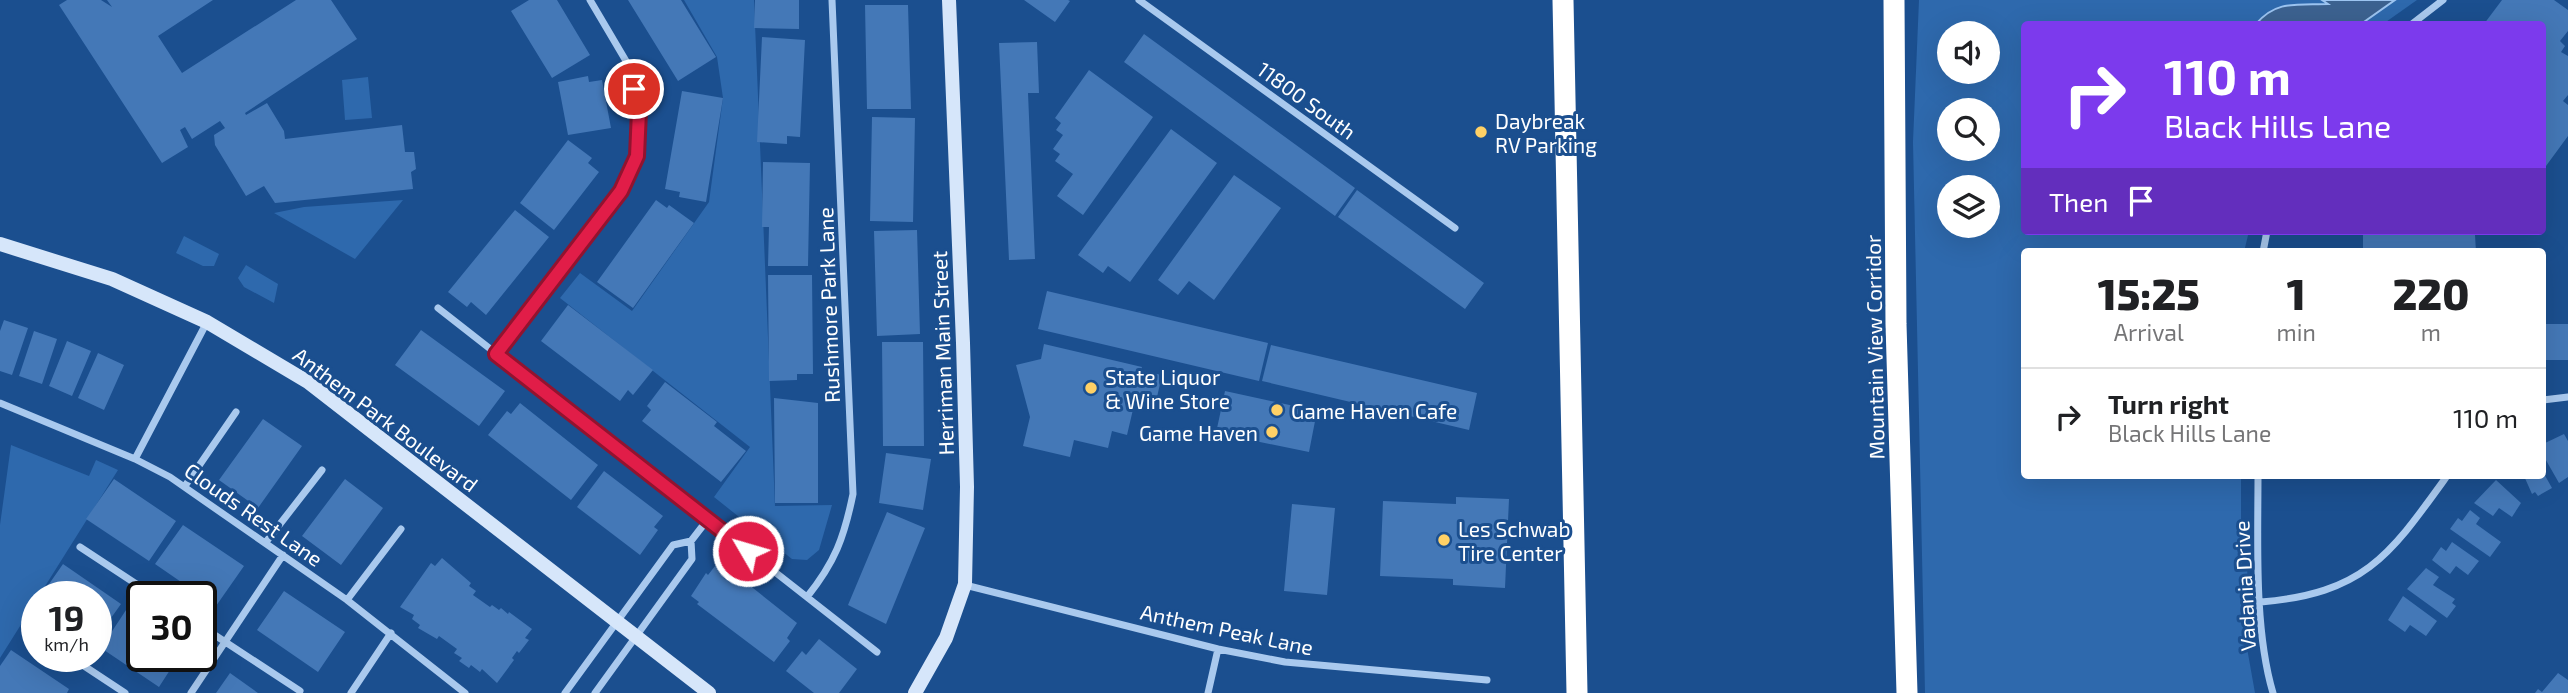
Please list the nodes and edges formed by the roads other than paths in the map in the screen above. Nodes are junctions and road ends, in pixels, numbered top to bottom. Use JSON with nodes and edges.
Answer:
{"nodes":[{"id":1,"x":590,"y":0,"type":"edge"},
{"id":2,"x":832,"y":0,"type":"edge"},
{"id":3,"x":949,"y":0,"type":"edge"},
{"id":4,"x":1139,"y":0,"type":"edge"},
{"id":5,"x":1563,"y":0,"type":"edge"},
{"id":6,"x":1894,"y":0,"type":"edge"},
{"id":7,"x":2443,"y":0,"type":"edge"},
{"id":8,"x":2416,"y":21,"type":"edge"},
{"id":9,"x":1455,"y":228,"type":"dead end"},
{"id":10,"x":0,"y":244,"type":"edge"},
{"id":11,"x":438,"y":308,"type":"dead end"},
{"id":12,"x":207,"y":322,"type":"junction"},
{"id":13,"x":496,"y":354,"type":"junction"},
{"id":14,"x":2568,"y":397,"type":"edge"},
{"id":15,"x":2546,"y":400,"type":"edge"},
{"id":16,"x":0,"y":403,"type":"edge"},
{"id":17,"x":236,"y":412,"type":"dead end"},
{"id":18,"x":135,"y":458,"type":"junction"},
{"id":19,"x":322,"y":470,"type":"dead end"},
{"id":20,"x":2258,"y":479,"type":"edge"},
{"id":21,"x":2445,"y":479,"type":"edge"},
{"id":22,"x":185,"y":486,"type":"junction"},
{"id":23,"x":708,"y":519,"type":"junction"},
{"id":24,"x":401,"y":529,"type":"dead end"},
{"id":25,"x":691,"y":541,"type":"junction"},
{"id":26,"x":266,"y":542,"type":"junction"},
{"id":27,"x":80,"y":547,"type":"dead end"},
{"id":28,"x":283,"y":555,"type":"junction"},
{"id":29,"x":132,"y":581,"type":"edge"},
{"id":30,"x":964,"y":584,"type":"junction"},
{"id":31,"x":807,"y":597,"type":"junction"},
{"id":32,"x":347,"y":600,"type":"junction"},
{"id":33,"x":2261,"y":602,"type":"junction"},
{"id":34,"x":617,"y":621,"type":"junction"},
{"id":35,"x":391,"y":633,"type":"junction"},
{"id":36,"x":636,"y":635,"type":"junction"},
{"id":37,"x":217,"y":637,"type":"edge"},
{"id":38,"x":225,"y":642,"type":"junction"},
{"id":39,"x":1218,"y":649,"type":"junction"},
{"id":40,"x":877,"y":652,"type":"dead end"},
{"id":41,"x":93,"y":672,"type":"edge"},
{"id":42,"x":1487,"y":680,"type":"dead end"},
{"id":43,"x":300,"y":691,"type":"dead end"},
{"id":44,"x":125,"y":693,"type":"edge"},
{"id":45,"x":191,"y":693,"type":"edge"},
{"id":46,"x":351,"y":693,"type":"edge"},
{"id":47,"x":465,"y":693,"type":"edge"},
{"id":48,"x":565,"y":693,"type":"edge"},
{"id":49,"x":595,"y":693,"type":"edge"},
{"id":50,"x":709,"y":693,"type":"edge"},
{"id":51,"x":915,"y":693,"type":"edge"},
{"id":52,"x":1208,"y":693,"type":"edge"},
{"id":53,"x":1577,"y":693,"type":"edge"},
{"id":54,"x":1907,"y":693,"type":"edge"},
{"id":55,"x":2273,"y":693,"type":"edge"}],
"edges":[{"from":1,"to":13,"type":"street"},
{"from":2,"to":31,"type":"street","name":"Rushmore Park Lane"},
{"from":3,"to":30,"type":"main road","name":"Herriman Main Street"},
{"from":4,"to":9,"type":"street","name":"11800 South"},
{"from":5,"to":53,"type":"highway"},
{"from":6,"to":54,"type":"highway","name":"Mountain View Corridor"},
{"from":7,"to":8,"type":"street"},
{"from":10,"to":12,"type":"main road","name":"Anthem Park Boulevard"},
{"from":11,"to":13,"type":"street"},
{"from":12,"to":18,"type":"street"},
{"from":12,"to":34,"type":"main road","name":"Anthem Park Boulevard"},
{"from":13,"to":23,"type":"street"},
{"from":14,"to":15,"type":"street"},
{"from":16,"to":18,"type":"street","name":"Clouds Rest Lane"},
{"from":17,"to":22,"type":"street"},
{"from":18,"to":22,"type":"street","name":"Clouds Rest Lane"},
{"from":19,"to":26,"type":"street"},
{"from":20,"to":33,"type":"street","name":"Vadania Drive"},
{"from":21,"to":33,"type":"street"},
{"from":22,"to":26,"type":"street","name":"Clouds Rest Lane"},
{"from":23,"to":25,"type":"street"},
{"from":23,"to":31,"type":"street"},
{"from":24,"to":32,"type":"street"},
{"from":25,"to":34,"type":"street"},
{"from":25,"to":36,"type":"street"},
{"from":26,"to":28,"type":"street","name":"Clouds Rest Lane"},
{"from":27,"to":29,"type":"street"},
{"from":28,"to":32,"type":"street","name":"Clouds Rest Lane"},
{"from":28,"to":38,"type":"street"},
{"from":30,"to":39,"type":"street","name":"Anthem Peak Lane"},
{"from":30,"to":51,"type":"main road","name":"Herriman Main Street"},
{"from":31,"to":40,"type":"street"},
{"from":32,"to":35,"type":"street","name":"Clouds Rest Lane"},
{"from":33,"to":55,"type":"street","name":"Vadania Drive"},
{"from":34,"to":36,"type":"main road","name":"Anthem Park Boulevard"},
{"from":34,"to":48,"type":"street"},
{"from":35,"to":46,"type":"street"},
{"from":35,"to":47,"type":"street","name":"Clouds Rest Lane"},
{"from":36,"to":49,"type":"street"},
{"from":36,"to":50,"type":"main road","name":"Anthem Park Boulevard"},
{"from":37,"to":38,"type":"street"},
{"from":38,"to":43,"type":"street"},
{"from":38,"to":45,"type":"street"},
{"from":39,"to":42,"type":"street","name":"Anthem Peak Lane"},
{"from":39,"to":52,"type":"street"},
{"from":41,"to":44,"type":"street"}]}
